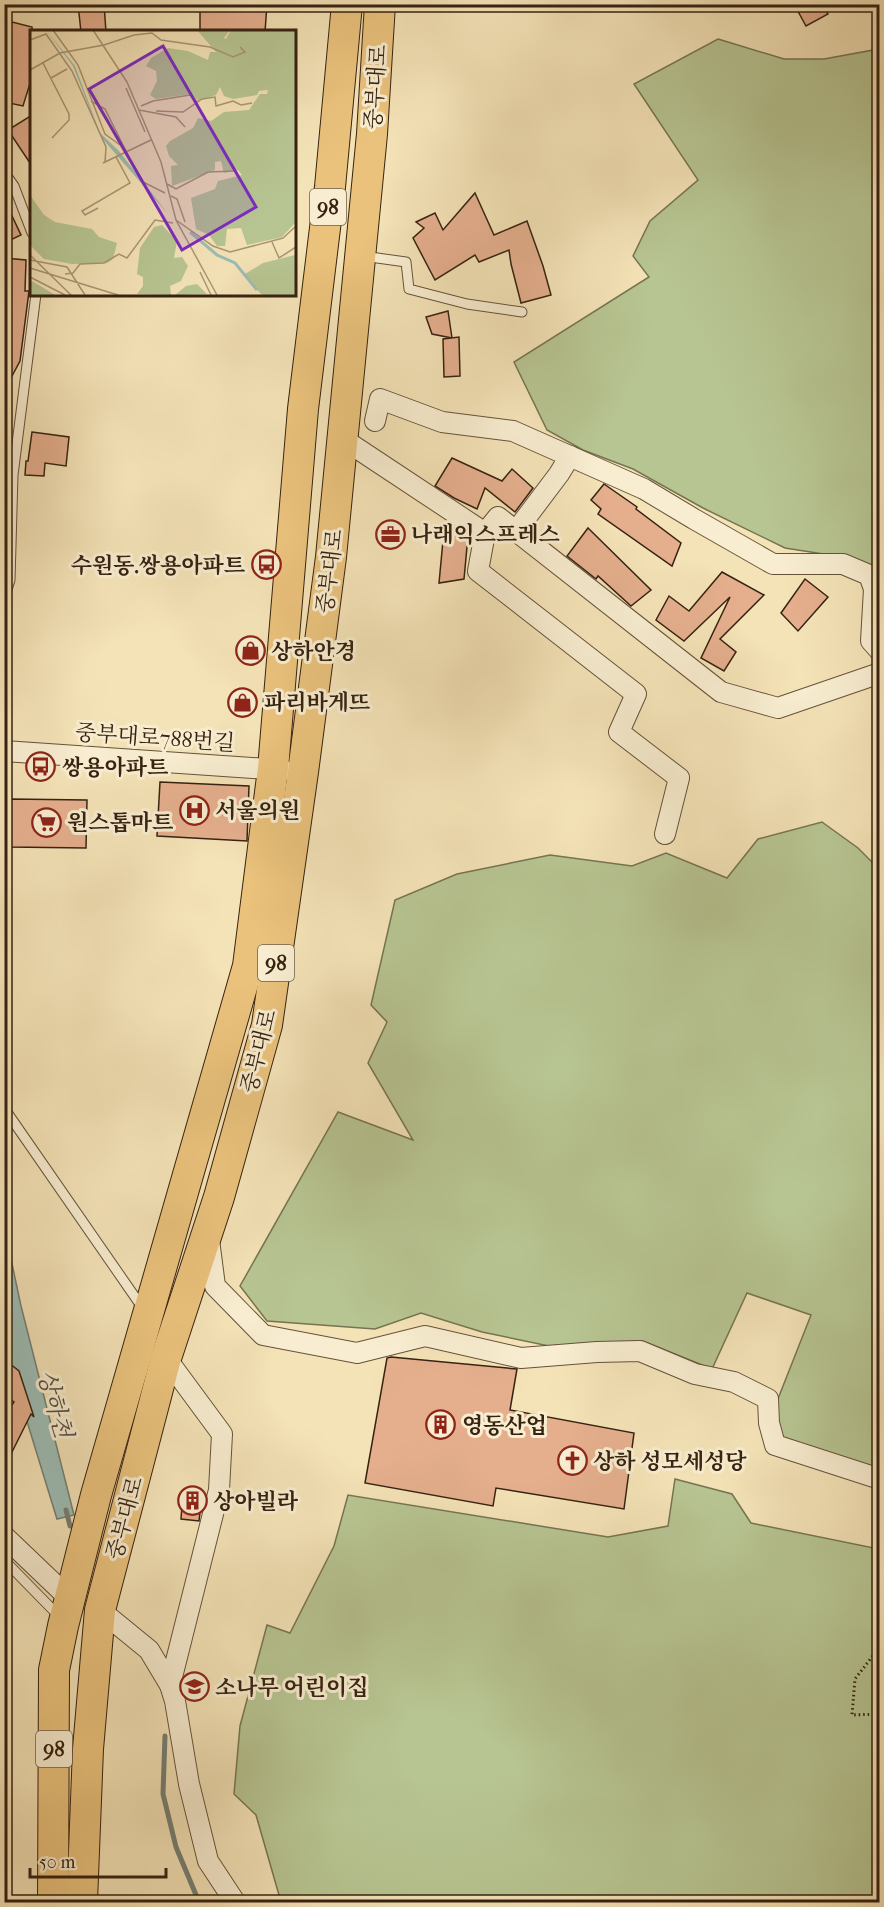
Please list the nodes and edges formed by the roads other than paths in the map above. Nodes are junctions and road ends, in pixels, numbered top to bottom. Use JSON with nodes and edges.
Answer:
{"nodes":[{"id":1,"x":347,"y":4,"type":"edge"},
{"id":2,"x":380,"y":4,"type":"edge"},
{"id":3,"x":4,"y":172,"type":"edge"},
{"id":4,"x":30,"y":228,"type":"edge"},
{"id":5,"x":360,"y":256,"type":"junction"},
{"id":6,"x":36,"y":296,"type":"edge"},
{"id":7,"x":522,"y":312,"type":"dead end"},
{"id":8,"x":375,"y":421,"type":"dead end"},
{"id":9,"x":343,"y":439,"type":"junction"},
{"id":10,"x":570,"y":456,"type":"junction"},
{"id":11,"x":516,"y":531,"type":"junction"},
{"id":12,"x":485,"y":533,"type":"junction"},
{"id":13,"x":4,"y":599,"type":"edge"},
{"id":14,"x":879,"y":651,"type":"edge"},
{"id":15,"x":879,"y":673,"type":"edge"},
{"id":16,"x":4,"y":752,"type":"edge"},
{"id":17,"x":273,"y":769,"type":"junction"},
{"id":18,"x":303,"y":772,"type":"junction"},
{"id":19,"x":665,"y":834,"type":"dead end"},
{"id":20,"x":4,"y":1108,"type":"edge"},
{"id":21,"x":208,"y":1231,"type":"junction"},
{"id":22,"x":215,"y":1286,"type":"junction"},
{"id":23,"x":148,"y":1316,"type":"junction"},
{"id":24,"x":177,"y":1326,"type":"junction"},
{"id":25,"x":166,"y":1358,"type":"junction"},
{"id":26,"x":879,"y":1479,"type":"edge"},
{"id":27,"x":4,"y":1536,"type":"edge"},
{"id":28,"x":4,"y":1560,"type":"edge"},
{"id":29,"x":100,"y":1610,"type":"junction"},
{"id":30,"x":66,"y":1612,"type":"junction"},
{"id":31,"x":170,"y":1685,"type":"junction"},
{"id":32,"x":53,"y":1902,"type":"edge"},
{"id":33,"x":82,"y":1902,"type":"edge"},
{"id":34,"x":235,"y":1902,"type":"edge"}],
"edges":[{"from":1,"to":17,"type":"main road","name":"중부대로","number":"98"},
{"from":2,"to":5,"type":"main road","name":"중부대로","number":"98"},
{"from":3,"to":4,"type":"lane"},
{"from":5,"to":7,"type":"lane"},
{"from":5,"to":9,"type":"main road","name":"중부대로","number":"98"},
{"from":6,"to":13,"type":"lane"},
{"from":8,"to":10,"type":"street"},
{"from":9,"to":12,"type":"street"},
{"from":9,"to":18,"type":"main road","name":"중부대로","number":"98"},
{"from":10,"to":11,"type":"street"},
{"from":10,"to":14,"type":"street"},
{"from":11,"to":12,"type":"street"},
{"from":11,"to":15,"type":"street"},
{"from":12,"to":19,"type":"street"},
{"from":16,"to":17,"type":"street","name":"중부대로788번길"},
{"from":17,"to":18,"type":"street","name":"중부대로788번길"},
{"from":17,"to":23,"type":"main road","name":"중부대로","number":"98"},
{"from":18,"to":21,"type":"main road","name":"중부대로","number":"98"},
{"from":20,"to":23,"type":"lane"},
{"from":21,"to":22,"type":"street"},
{"from":21,"to":24,"type":"main road","name":"중부대로","number":"98"},
{"from":22,"to":24,"type":"street"},
{"from":22,"to":26,"type":"street"},
{"from":23,"to":30,"type":"main road","name":"중부대로","number":"98"},
{"from":24,"to":25,"type":"main road","name":"중부대로","number":"98"},
{"from":25,"to":29,"type":"main road","name":"중부대로","number":"98"},
{"from":25,"to":31,"type":"street"},
{"from":27,"to":30,"type":"street"},
{"from":28,"to":30,"type":"lane"},
{"from":29,"to":31,"type":"street"},
{"from":29,"to":33,"type":"main road","name":"중부대로","number":"98"},
{"from":30,"to":32,"type":"main road","name":"중부대로","number":"98"},
{"from":31,"to":34,"type":"street"}]}
